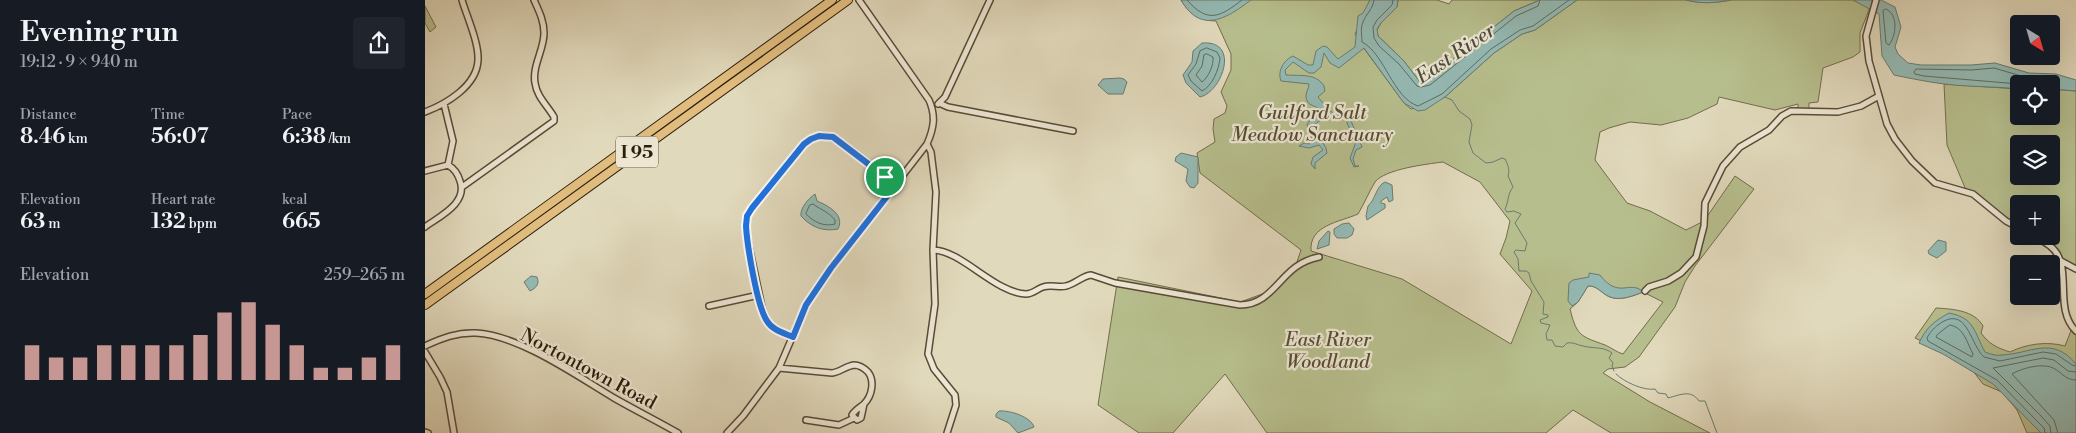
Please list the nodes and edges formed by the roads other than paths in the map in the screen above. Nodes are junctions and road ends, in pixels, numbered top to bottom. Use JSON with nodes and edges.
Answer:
{"nodes":[{"id":1,"x":462,"y":0,"type":"edge"},
{"id":2,"x":534,"y":0,"type":"edge"},
{"id":3,"x":832,"y":0,"type":"edge"},
{"id":4,"x":848,"y":0,"type":"edge"},
{"id":5,"x":859,"y":0,"type":"edge"},
{"id":6,"x":990,"y":0,"type":"edge"},
{"id":7,"x":1876,"y":0,"type":"edge"},
{"id":8,"x":1879,"y":96,"type":"junction"},
{"id":9,"x":939,"y":103,"type":"junction"},
{"id":10,"x":444,"y":104,"type":"junction"},
{"id":11,"x":933,"y":108,"type":"junction"},
{"id":12,"x":425,"y":112,"type":"edge"},
{"id":13,"x":1073,"y":131,"type":"dead end"},
{"id":14,"x":927,"y":144,"type":"junction"},
{"id":15,"x":448,"y":165,"type":"junction"},
{"id":16,"x":425,"y":171,"type":"edge"},
{"id":17,"x":896,"y":185,"type":"junction"},
{"id":18,"x":462,"y":187,"type":"junction"},
{"id":19,"x":2010,"y":223,"type":"edge"},
{"id":20,"x":425,"y":228,"type":"edge"},
{"id":21,"x":2048,"y":245,"type":"edge"},
{"id":22,"x":933,"y":250,"type":"junction"},
{"id":23,"x":1319,"y":257,"type":"dead end"},
{"id":24,"x":2061,"y":261,"type":"junction"},
{"id":25,"x":2076,"y":269,"type":"edge"},
{"id":26,"x":1645,"y":291,"type":"dead end"},
{"id":27,"x":425,"y":294,"type":"edge"},
{"id":28,"x":759,"y":295,"type":"junction"},
{"id":29,"x":425,"y":305,"type":"edge"},
{"id":30,"x":709,"y":306,"type":"dead end"},
{"id":31,"x":2076,"y":331,"type":"edge"},
{"id":32,"x":793,"y":337,"type":"junction"},
{"id":33,"x":425,"y":346,"type":"edge"},
{"id":34,"x":425,"y":352,"type":"edge"},
{"id":35,"x":779,"y":368,"type":"junction"},
{"id":36,"x":806,"y":420,"type":"dead end"},
{"id":37,"x":454,"y":433,"type":"edge"},
{"id":38,"x":678,"y":433,"type":"edge"},
{"id":39,"x":727,"y":433,"type":"edge"},
{"id":40,"x":947,"y":433,"type":"edge"}],
"edges":[{"from":1,"to":10,"type":"street"},
{"from":2,"to":18,"type":"street"},
{"from":3,"to":27,"type":"highway","number":"I 95"},
{"from":4,"to":29,"type":"highway","number":"I 95"},
{"from":5,"to":11,"type":"street"},
{"from":6,"to":9,"type":"street"},
{"from":7,"to":8,"type":"street"},
{"from":8,"to":19,"type":"street"},
{"from":8,"to":26,"type":"street"},
{"from":9,"to":11,"type":"street"},
{"from":9,"to":13,"type":"street"},
{"from":10,"to":12,"type":"street"},
{"from":10,"to":15,"type":"street"},
{"from":11,"to":14,"type":"street"},
{"from":14,"to":17,"type":"street"},
{"from":14,"to":22,"type":"street"},
{"from":15,"to":16,"type":"street"},
{"from":15,"to":18,"type":"street"},
{"from":17,"to":28,"type":"street"},
{"from":17,"to":32,"type":"street"},
{"from":18,"to":20,"type":"street"},
{"from":21,"to":24,"type":"street"},
{"from":22,"to":23,"type":"street"},
{"from":22,"to":40,"type":"street"},
{"from":24,"to":25,"type":"street"},
{"from":24,"to":31,"type":"street"},
{"from":28,"to":30,"type":"street"},
{"from":28,"to":32,"type":"street"},
{"from":32,"to":35,"type":"street"},
{"from":33,"to":38,"type":"street","name":"Nortontown Road"},
{"from":34,"to":37,"type":"street"},
{"from":35,"to":36,"type":"street"},
{"from":35,"to":39,"type":"street"}]}
